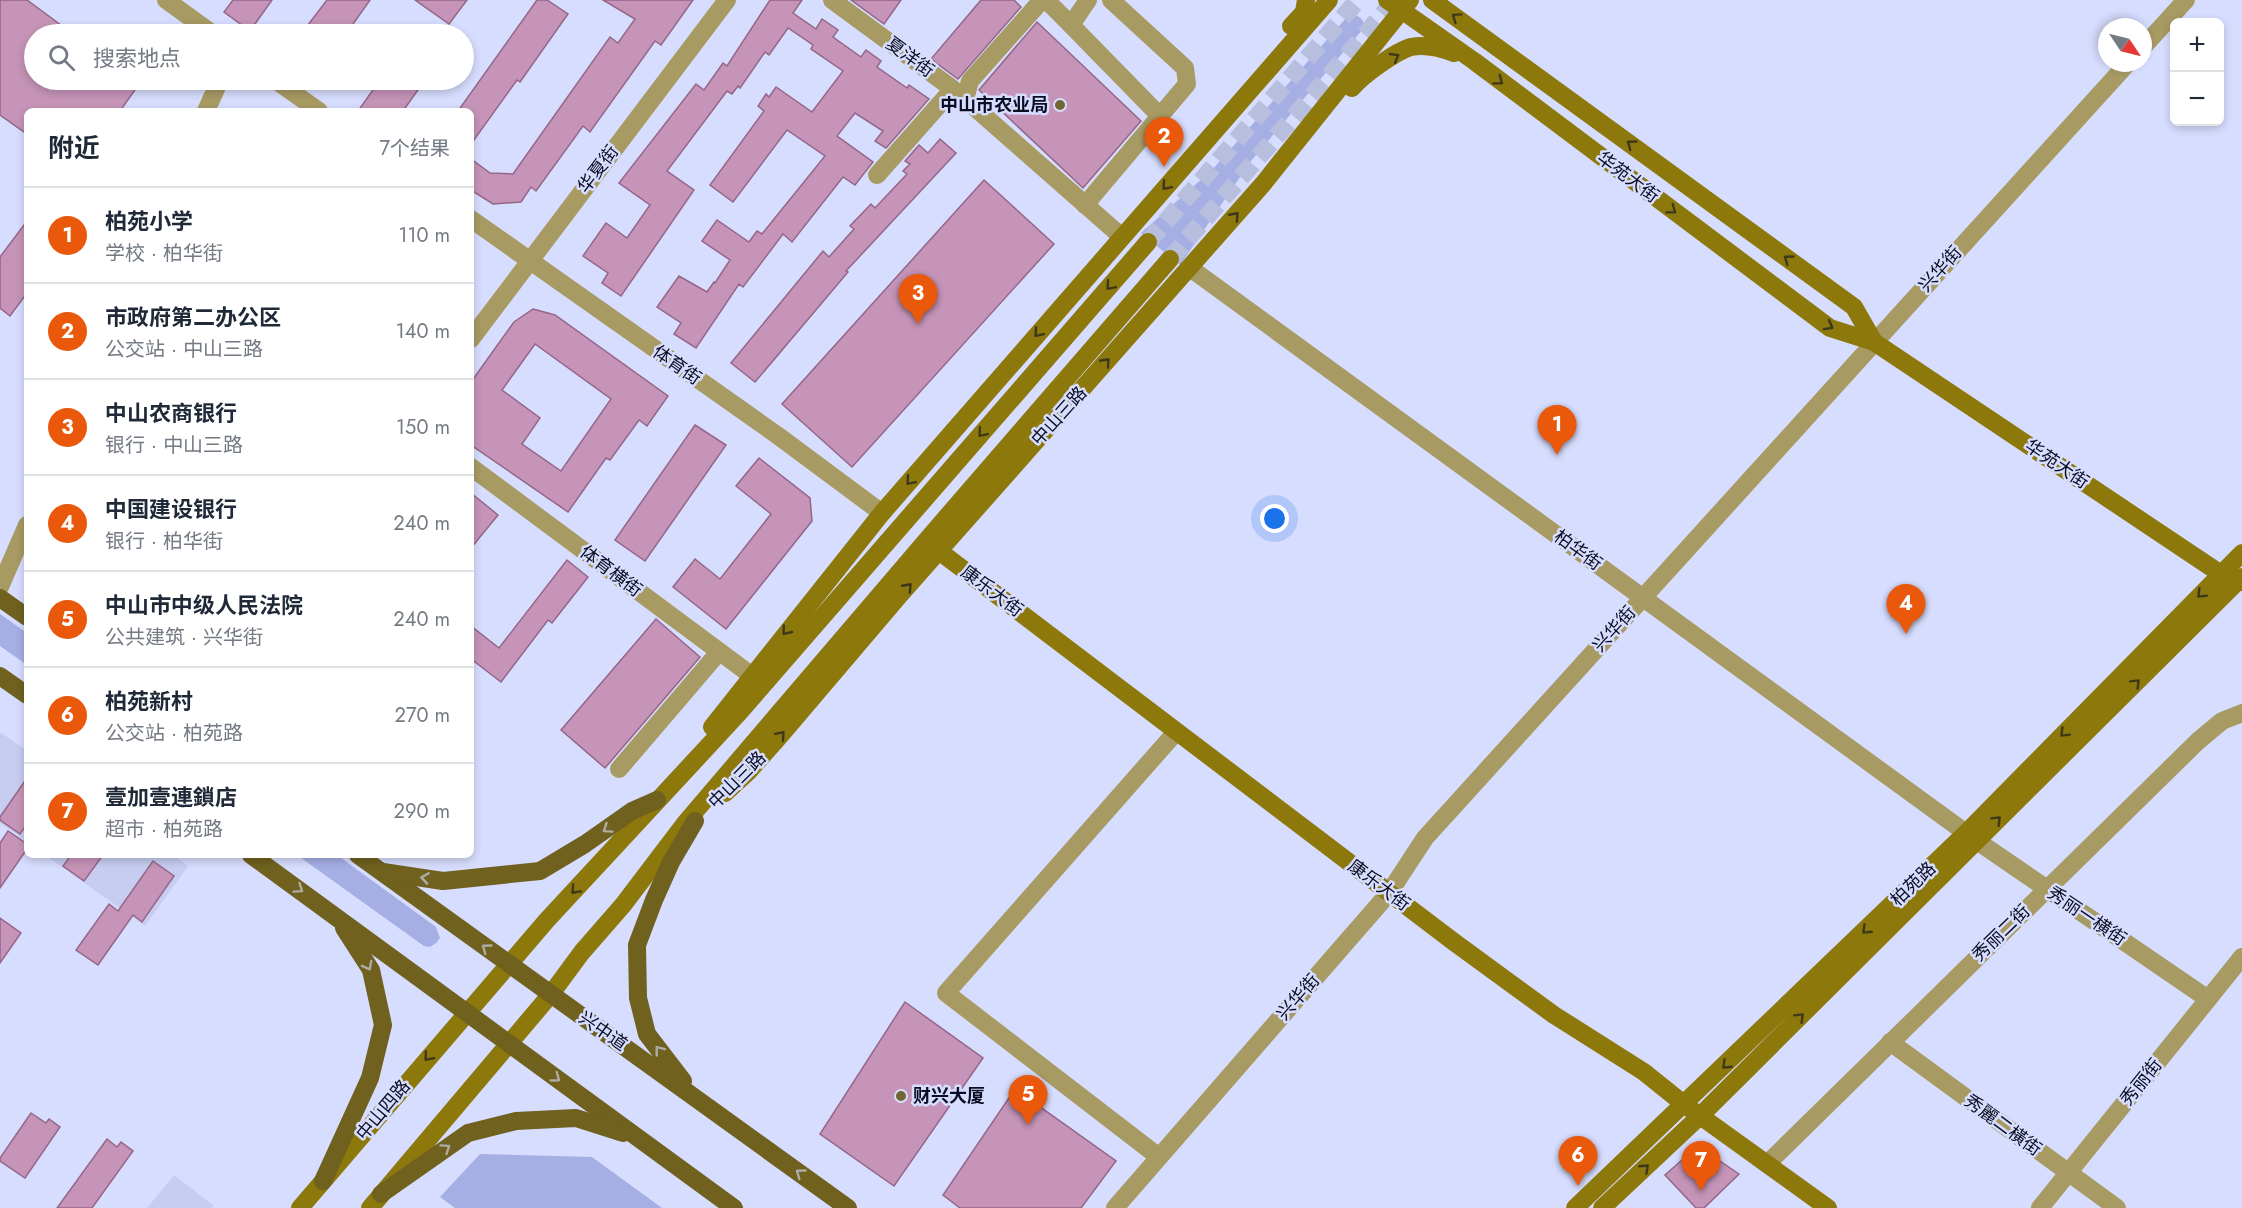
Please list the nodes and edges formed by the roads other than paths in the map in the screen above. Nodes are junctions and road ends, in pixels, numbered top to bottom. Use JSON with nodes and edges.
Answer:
{"nodes":[{"id":1,"x":166,"y":0,"type":"edge"},
{"id":2,"x":727,"y":0,"type":"edge"},
{"id":3,"x":832,"y":0,"type":"edge"},
{"id":4,"x":1044,"y":0,"type":"edge"},
{"id":5,"x":1088,"y":0,"type":"edge"},
{"id":6,"x":1111,"y":0,"type":"edge"},
{"id":7,"x":1306,"y":0,"type":"edge"},
{"id":8,"x":1329,"y":0,"type":"edge"},
{"id":9,"x":1432,"y":0,"type":"edge"},
{"id":10,"x":2186,"y":0,"type":"edge"},
{"id":11,"x":1399,"y":3,"type":"edge"},
{"id":12,"x":199,"y":24,"type":"edge"},
{"id":13,"x":1071,"y":25,"type":"junction"},
{"id":14,"x":2152,"y":37,"type":"edge"},
{"id":15,"x":1474,"y":61,"type":"junction"},
{"id":16,"x":2120,"y":72,"type":"edge"},
{"id":17,"x":215,"y":90,"type":"edge"},
{"id":18,"x":289,"y":90,"type":"edge"},
{"id":19,"x":207,"y":108,"type":"edge"},
{"id":20,"x":315,"y":108,"type":"edge"},
{"id":21,"x":1160,"y":116,"type":"junction"},
{"id":22,"x":1209,"y":137,"type":"junction"},
{"id":23,"x":877,"y":175,"type":"dead end"},
{"id":24,"x":1263,"y":184,"type":"junction"},
{"id":25,"x":1085,"y":205,"type":"junction"},
{"id":26,"x":474,"y":221,"type":"edge"},
{"id":27,"x":1122,"y":237,"type":"junction"},
{"id":28,"x":1149,"y":242,"type":"tunnel mouth"},
{"id":29,"x":1170,"y":259,"type":"tunnel mouth"},
{"id":30,"x":529,"y":261,"type":"junction"},
{"id":31,"x":1190,"y":268,"type":"junction"},
{"id":32,"x":474,"y":335,"type":"edge"},
{"id":33,"x":1874,"y":342,"type":"junction"},
{"id":34,"x":474,"y":469,"type":"edge"},
{"id":35,"x":882,"y":513,"type":"junction"},
{"id":36,"x":24,"y":537,"type":"edge"},
{"id":37,"x":939,"y":551,"type":"junction"},
{"id":38,"x":2242,"y":553,"type":"edge"},
{"id":39,"x":2221,"y":574,"type":"junction"},
{"id":40,"x":2241,"y":580,"type":"edge"},
{"id":41,"x":0,"y":587,"type":"edge"},
{"id":42,"x":0,"y":597,"type":"edge"},
{"id":43,"x":1643,"y":597,"type":"junction"},
{"id":44,"x":24,"y":615,"type":"edge"},
{"id":45,"x":719,"y":652,"type":"junction"},
{"id":46,"x":751,"y":675,"type":"junction"},
{"id":47,"x":0,"y":676,"type":"edge"},
{"id":48,"x":24,"y":693,"type":"edge"},
{"id":49,"x":2242,"y":713,"type":"edge"},
{"id":50,"x":1176,"y":732,"type":"junction"},
{"id":51,"x":619,"y":769,"type":"dead end"},
{"id":52,"x":657,"y":800,"type":"junction"},
{"id":53,"x":691,"y":822,"type":"junction"},
{"id":54,"x":1971,"y":837,"type":"junction"},
{"id":55,"x":255,"y":858,"type":"edge"},
{"id":56,"x":362,"y":858,"type":"edge"},
{"id":57,"x":380,"y":871,"type":"junction"},
{"id":58,"x":2047,"y":889,"type":"junction"},
{"id":59,"x":1389,"y":893,"type":"junction"},
{"id":60,"x":337,"y":916,"type":"junction"},
{"id":61,"x":2242,"y":957,"type":"edge"},
{"id":62,"x":509,"y":965,"type":"junction"},
{"id":63,"x":550,"y":994,"type":"junction"},
{"id":64,"x":2208,"y":999,"type":"junction"},
{"id":65,"x":466,"y":1013,"type":"junction"},
{"id":66,"x":1890,"y":1042,"type":"junction"},
{"id":67,"x":509,"y":1044,"type":"junction"},
{"id":68,"x":695,"y":1096,"type":"junction"},
{"id":69,"x":1685,"y":1105,"type":"junction"},
{"id":70,"x":1700,"y":1116,"type":"junction"},
{"id":71,"x":638,"y":1138,"type":"junction"},
{"id":72,"x":1159,"y":1157,"type":"junction"},
{"id":73,"x":1767,"y":1164,"type":"junction"},
{"id":74,"x":2068,"y":1173,"type":"junction"},
{"id":75,"x":322,"y":1181,"type":"junction"},
{"id":76,"x":375,"y":1201,"type":"edge"},
{"id":77,"x":300,"y":1208,"type":"edge"},
{"id":78,"x":734,"y":1208,"type":"edge"},
{"id":79,"x":848,"y":1208,"type":"edge"},
{"id":80,"x":1115,"y":1208,"type":"edge"},
{"id":81,"x":1575,"y":1208,"type":"edge"},
{"id":82,"x":1602,"y":1208,"type":"edge"},
{"id":83,"x":1828,"y":1208,"type":"edge"},
{"id":84,"x":2040,"y":1208,"type":"edge"},
{"id":85,"x":2117,"y":1208,"type":"edge"}],
"edges":[{"from":1,"to":12,"type":"street"},
{"from":2,"to":30,"type":"street","name":"华夏街"},
{"from":3,"to":23,"type":"street","name":"夏洋街"},
{"from":4,"to":13,"type":"street"},
{"from":4,"to":25,"type":"street"},
{"from":5,"to":13,"type":"street"},
{"from":6,"to":21,"type":"street"},
{"from":7,"to":22,"type":"main road"},
{"from":8,"to":22,"type":"main road"},
{"from":33,"to":9,"type":"main road","name":"华苑大街","one_way":true},
{"from":10,"to":14,"type":"street"},
{"from":11,"to":15,"type":"main road","name":"华苑大街"},
{"from":11,"to":24,"type":"main road","name":"中山三路"},
{"from":13,"to":21,"type":"street"},
{"from":24,"to":15,"type":"main road","one_way":true},
{"from":15,"to":33,"type":"main road","name":"华苑大街","one_way":true},
{"from":16,"to":33,"type":"street","name":"兴华街"},
{"from":17,"to":19,"type":"street"},
{"from":18,"to":20,"type":"street"},
{"from":21,"to":25,"type":"street"},
{"from":22,"to":27,"type":"main road","one_way":true},
{"from":31,"to":24,"type":"main road","name":"中山三路","one_way":true},
{"from":25,"to":27,"type":"street"},
{"from":26,"to":30,"type":"street","name":"体育街"},
{"from":27,"to":35,"type":"main road","one_way":true},
{"from":28,"to":52,"type":"main road","one_way":true},
{"from":29,"to":53,"type":"main road","name":"中山三路"},
{"from":30,"to":32,"type":"street","name":"华夏街"},
{"from":30,"to":35,"type":"street","name":"体育街"},
{"from":37,"to":31,"type":"main road","name":"中山三路","one_way":true},
{"from":31,"to":43,"type":"street","name":"柏华街"},
{"from":33,"to":39,"type":"main road","name":"华苑大街"},
{"from":33,"to":43,"type":"street","name":"兴华街"},
{"from":34,"to":45,"type":"street","name":"体育横街"},
{"from":35,"to":46,"type":"main road","one_way":true},
{"from":36,"to":41,"type":"street"},
{"from":37,"to":50,"type":"main road","name":"康乐大街"},
{"from":53,"to":37,"type":"main road","name":"中山三路","one_way":true},
{"from":38,"to":39,"type":"main road","name":"柏苑路"},
{"from":39,"to":40,"type":"main road","name":"华苑大街"},
{"from":39,"to":54,"type":"main road","name":"柏苑路","one_way":true},
{"from":54,"to":40,"type":"main road","name":"柏苑路","one_way":true},
{"from":42,"to":44,"type":"main road"},
{"from":43,"to":54,"type":"street","name":"柏华街"},
{"from":43,"to":59,"type":"street","name":"兴华街"},
{"from":45,"to":46,"type":"street","name":"体育横街"},
{"from":45,"to":51,"type":"street"},
{"from":46,"to":52,"type":"main road"},
{"from":47,"to":48,"type":"main road"},
{"from":49,"to":58,"type":"street","name":"秀丽二街"},
{"from":50,"to":59,"type":"main road","name":"康乐大街"},
{"from":50,"to":72,"type":"street"},
{"from":52,"to":57,"type":"main road","one_way":true},
{"from":52,"to":62,"type":"main road","one_way":true},
{"from":53,"to":63,"type":"main road","name":"中山三路"},
{"from":68,"to":53,"type":"main road","one_way":true},
{"from":54,"to":58,"type":"street","name":"秀丽一横街"},
{"from":54,"to":69,"type":"main road","name":"柏苑路","one_way":true},
{"from":70,"to":54,"type":"main road","name":"柏苑路","one_way":true},
{"from":55,"to":60,"type":"main road","one_way":true},
{"from":56,"to":57,"type":"main road","name":"兴中道"},
{"from":62,"to":57,"type":"main road","name":"兴中道","one_way":true},
{"from":58,"to":64,"type":"street","name":"秀丽一横街"},
{"from":58,"to":66,"type":"street","name":"秀丽二街"},
{"from":59,"to":69,"type":"main road","name":"康乐大街"},
{"from":59,"to":72,"type":"street","name":"兴华街"},
{"from":60,"to":65,"type":"main road"},
{"from":60,"to":75,"type":"main road","one_way":true},
{"from":61,"to":64,"type":"street","name":"秀丽街"},
{"from":62,"to":63,"type":"main road","name":"兴中道"},
{"from":62,"to":65,"type":"main road"},
{"from":63,"to":67,"type":"main road","name":"中山三路"},
{"from":63,"to":68,"type":"main road","name":"兴中道"},
{"from":64,"to":74,"type":"street","name":"秀丽街"},
{"from":65,"to":67,"type":"main road"},
{"from":65,"to":75,"type":"main road","name":"中山四路","one_way":true},
{"from":66,"to":73,"type":"street","name":"秀丽二街"},
{"from":66,"to":74,"type":"street","name":"秀麗二橫街"},
{"from":67,"to":71,"type":"main road","one_way":true},
{"from":67,"to":76,"type":"main road"},
{"from":79,"to":68,"type":"main road","name":"兴中道","one_way":true},
{"from":69,"to":70,"type":"main road","name":"康乐大街"},
{"from":69,"to":81,"type":"main road","name":"柏苑路"},
{"from":70,"to":73,"type":"main road","name":"康乐大街"},
{"from":82,"to":70,"type":"main road","name":"柏苑路","one_way":true},
{"from":76,"to":71,"type":"main road","one_way":true},
{"from":71,"to":78,"type":"main road"},
{"from":72,"to":80,"type":"street","name":"兴华街"},
{"from":73,"to":83,"type":"main road","name":"康乐大街"},
{"from":74,"to":84,"type":"street","name":"秀丽街"},
{"from":74,"to":85,"type":"street","name":"秀麗二橫街"},
{"from":75,"to":77,"type":"main road","name":"中山四路"}]}
